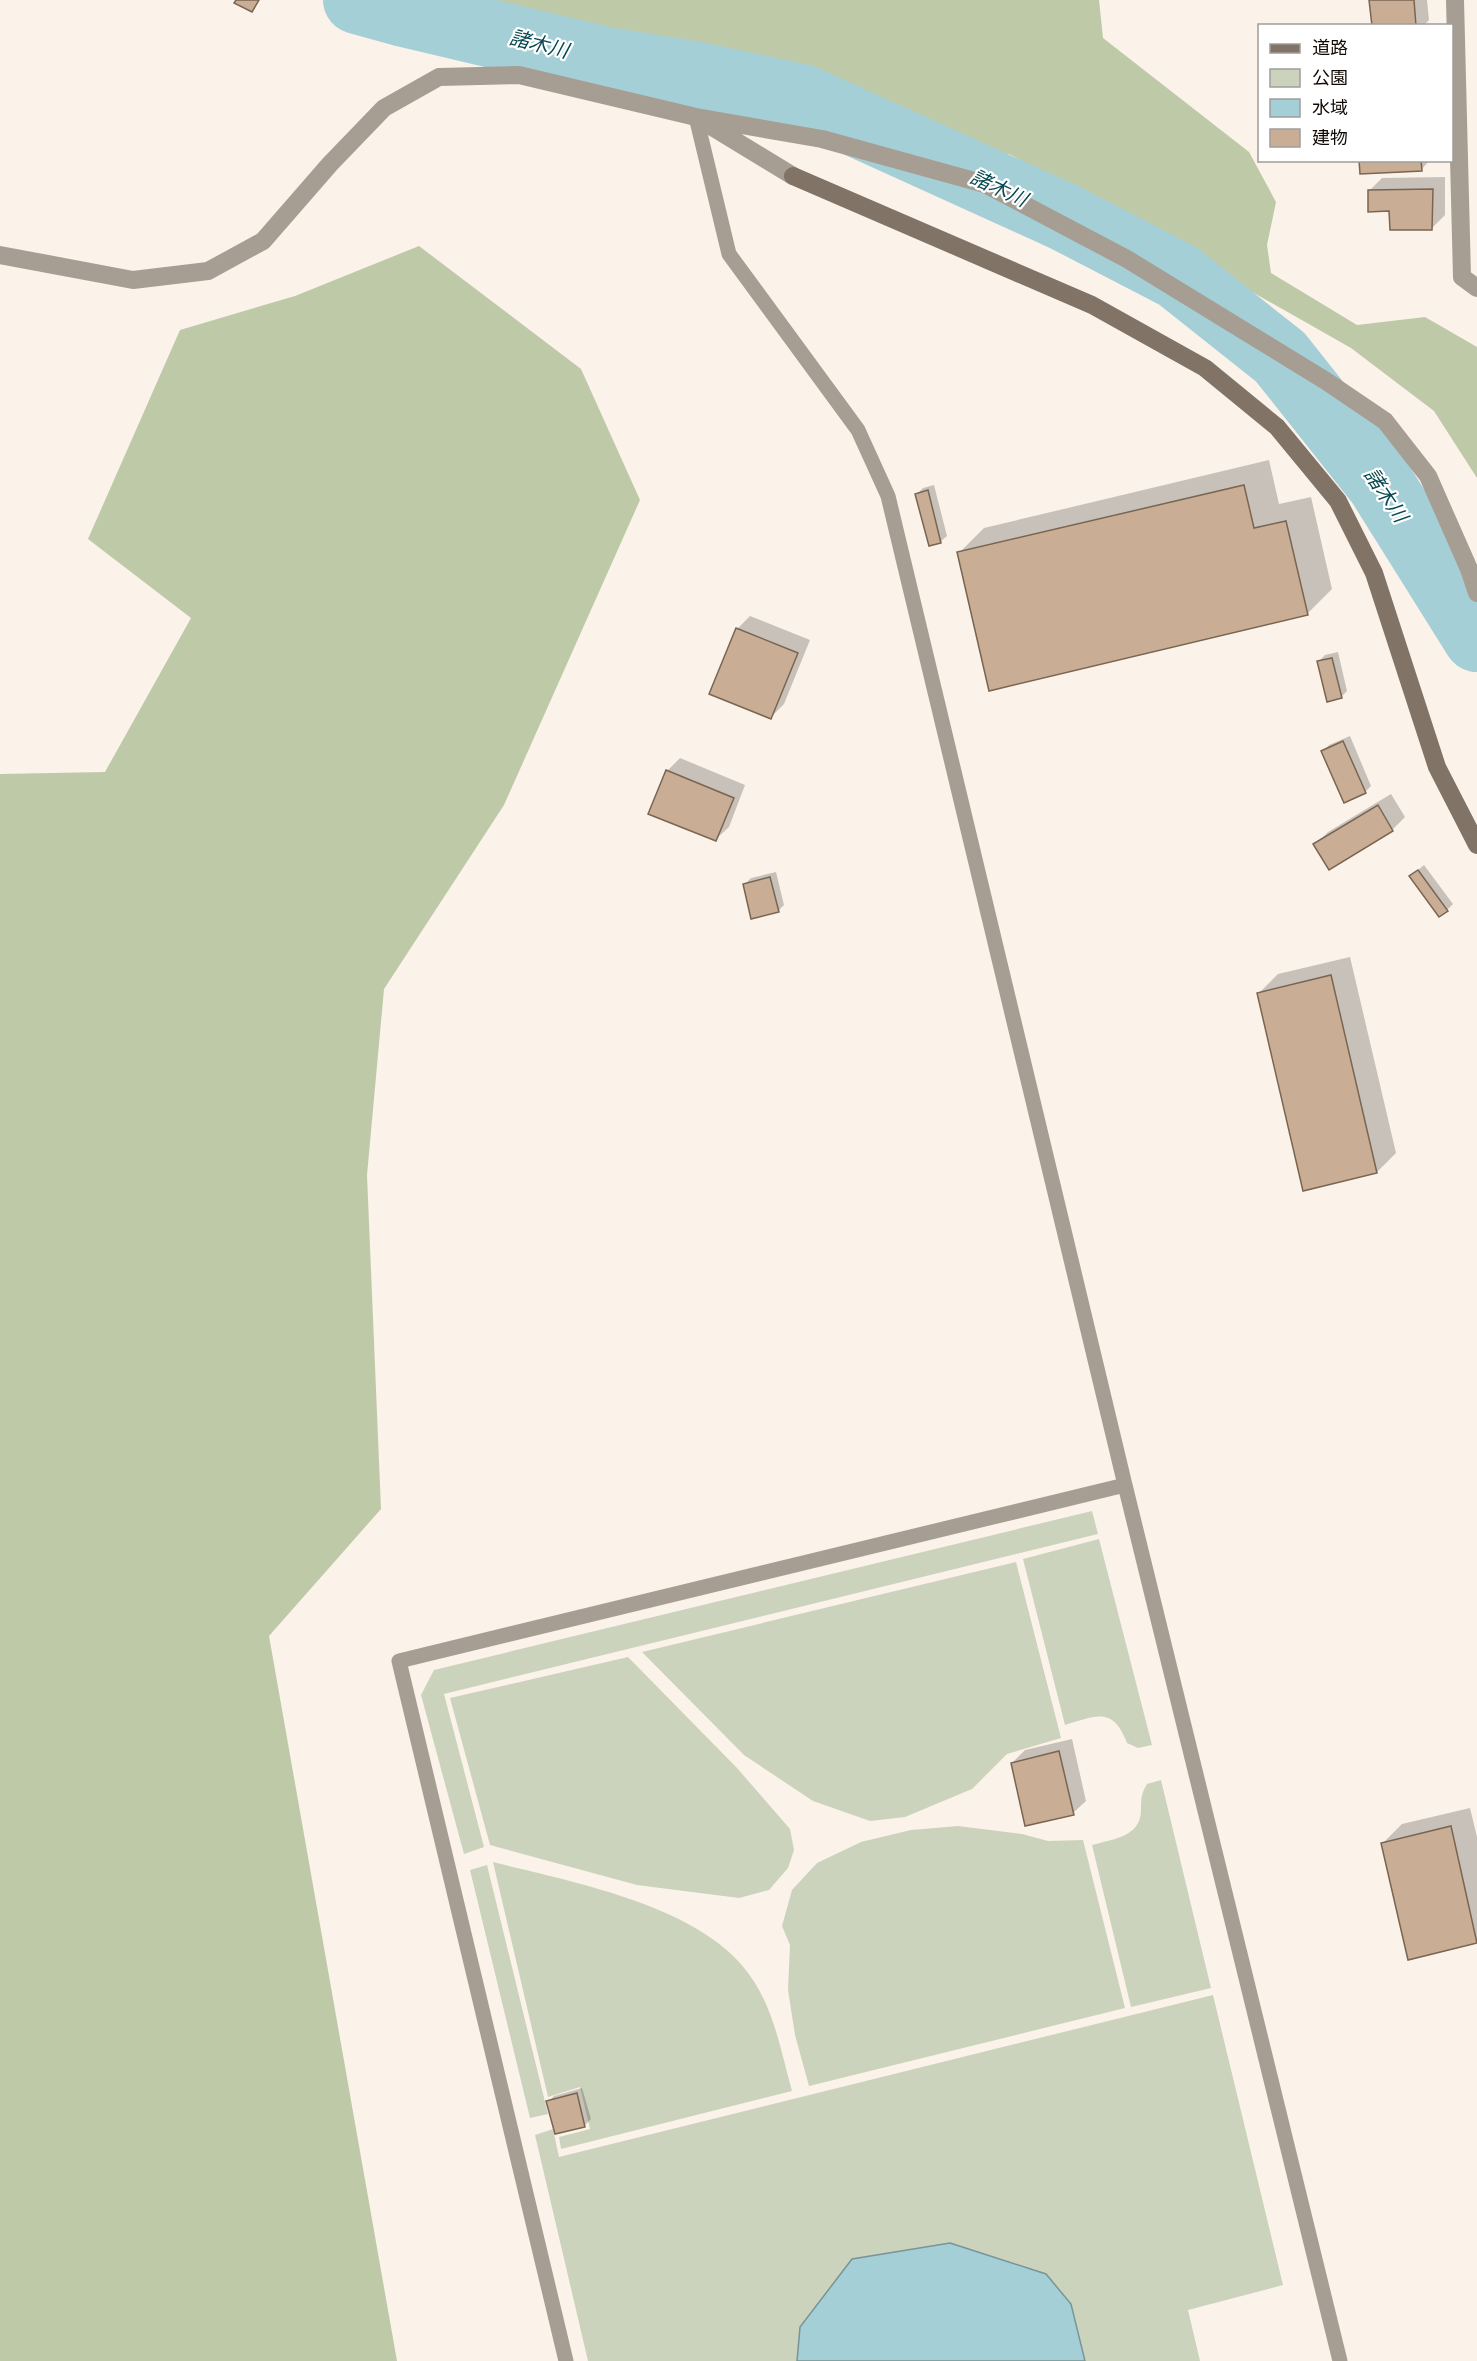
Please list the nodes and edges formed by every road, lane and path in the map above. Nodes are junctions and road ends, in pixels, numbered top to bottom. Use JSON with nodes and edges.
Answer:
{"nodes":[{"id":1,"x":1455,"y":0,"type":"edge"},
{"id":2,"x":696,"y":117,"type":"junction"},
{"id":3,"x":0,"y":255,"type":"edge"},
{"id":4,"x":1477,"y":288,"type":"edge"},
{"id":5,"x":1477,"y":592,"type":"edge"},
{"id":6,"x":1477,"y":845,"type":"edge"},
{"id":7,"x":1125,"y":1485,"type":"junction"},
{"id":8,"x":566,"y":2361,"type":"edge"},
{"id":9,"x":1340,"y":2361,"type":"edge"}],
"edges":[{"from":1,"to":4,"type":"street"},
{"from":2,"to":3,"type":"street"},
{"from":2,"to":5,"type":"street"},
{"from":2,"to":6,"type":"street"},
{"from":2,"to":7,"type":"lane"},
{"from":7,"to":8,"type":"lane"},
{"from":7,"to":9,"type":"lane"}]}
